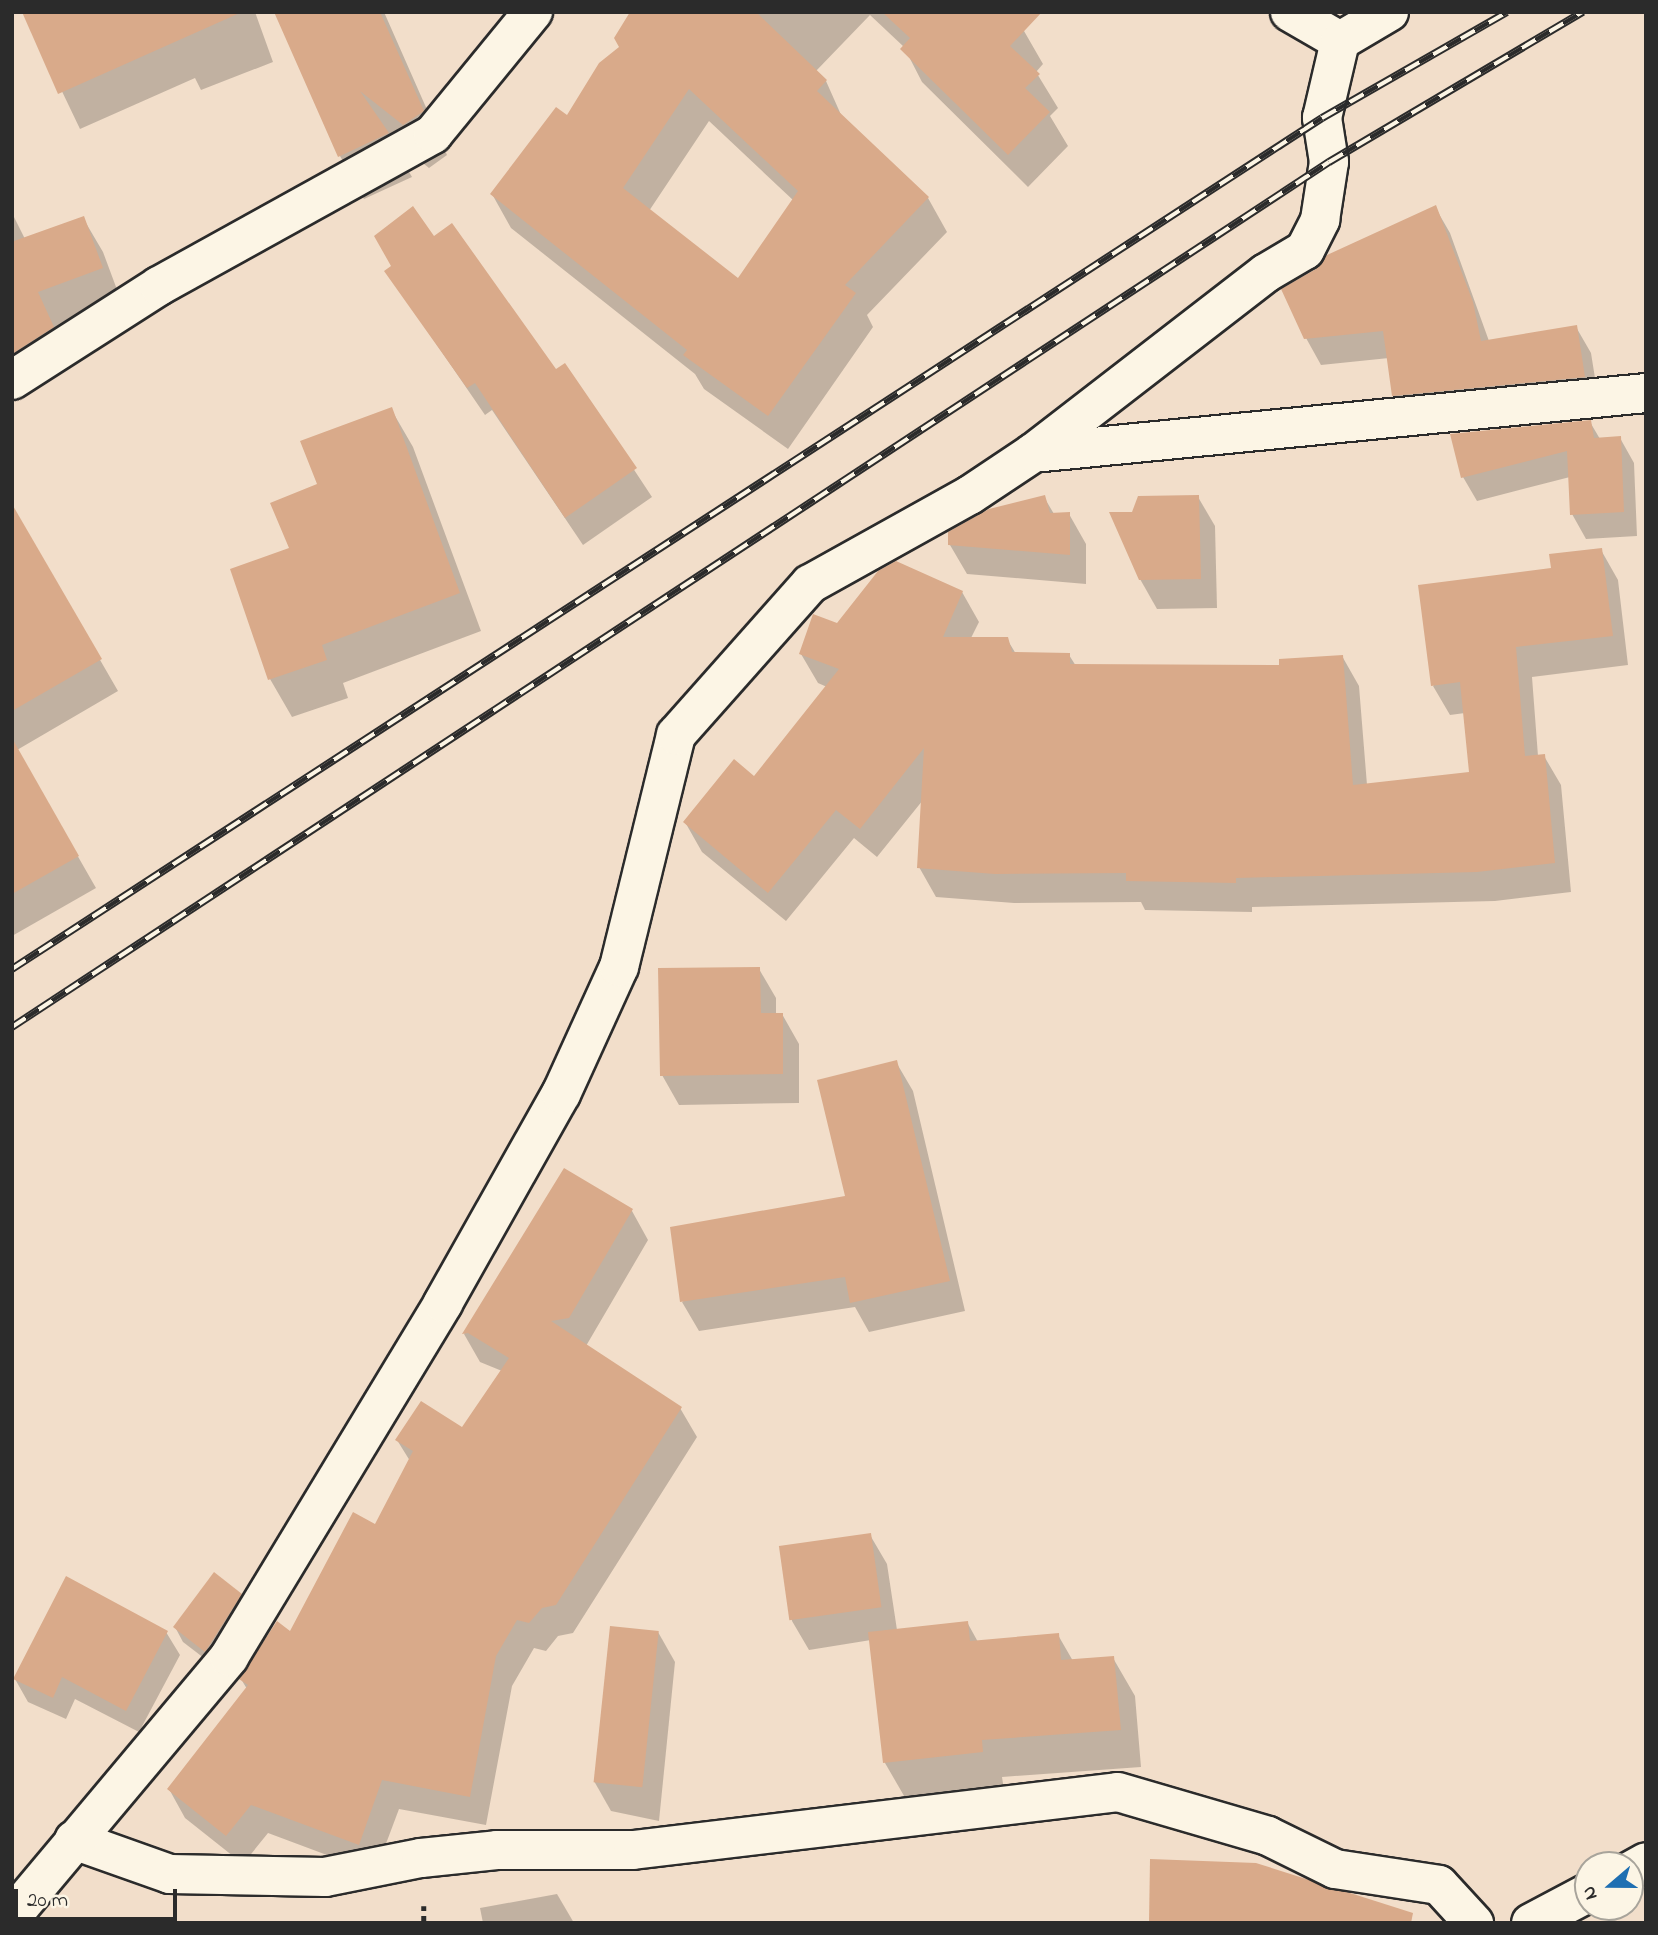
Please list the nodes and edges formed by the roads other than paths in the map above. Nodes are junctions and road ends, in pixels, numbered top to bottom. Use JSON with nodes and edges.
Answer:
{"nodes":[{"id":1,"x":533,"y":12,"type":"edge"},
{"id":2,"x":1290,"y":12,"type":"edge"},
{"id":3,"x":1389,"y":12,"type":"edge"},
{"id":4,"x":1340,"y":41,"type":"junction"},
{"id":5,"x":12,"y":380,"type":"edge"},
{"id":6,"x":1646,"y":393,"type":"edge"},
{"id":7,"x":1033,"y":453,"type":"junction"},
{"id":8,"x":74,"y":1840,"type":"junction"},
{"id":9,"x":1574,"y":1900,"type":"edge"},
{"id":10,"x":12,"y":1916,"type":"edge"},
{"id":11,"x":1474,"y":1923,"type":"edge"},
{"id":12,"x":1531,"y":1923,"type":"edge"}],
"edges":[{"from":1,"to":5,"type":"main road"},
{"from":2,"to":4,"type":"main road"},
{"from":3,"to":4,"type":"main road"},
{"from":4,"to":7,"type":"main road"},
{"from":6,"to":7,"type":"main road"},
{"from":7,"to":8,"type":"main road"},
{"from":8,"to":10,"type":"main road"},
{"from":8,"to":11,"type":"main road"},
{"from":9,"to":12,"type":"main road"}]}
